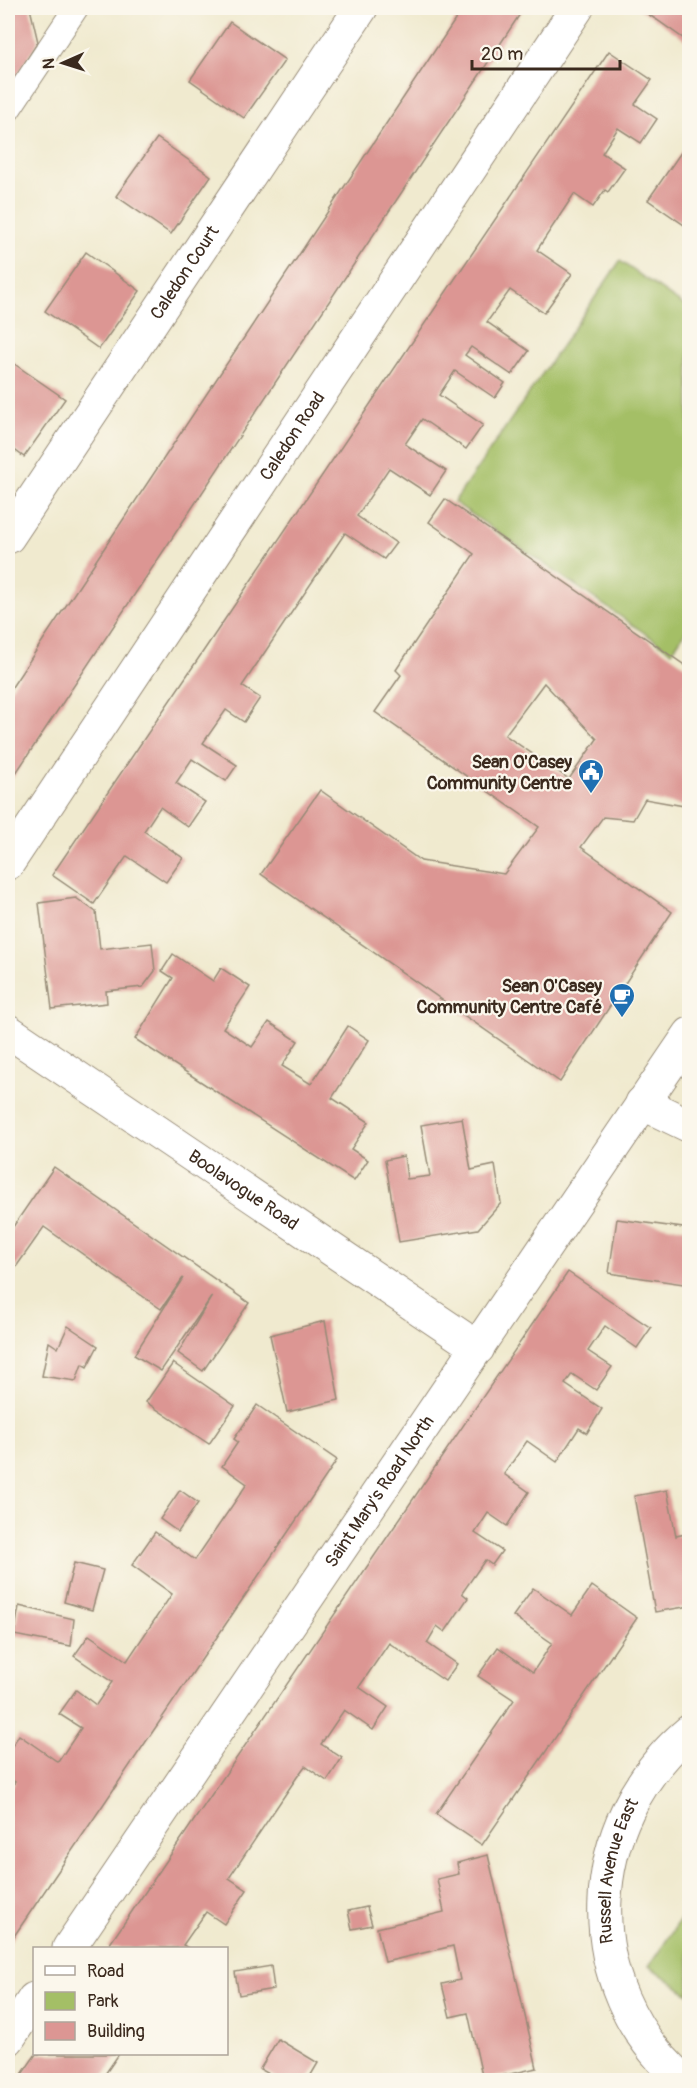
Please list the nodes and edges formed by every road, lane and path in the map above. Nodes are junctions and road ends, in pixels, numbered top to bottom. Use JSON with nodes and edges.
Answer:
{"nodes":[{"id":1,"x":76,"y":8,"type":"edge"},
{"id":2,"x":361,"y":8,"type":"edge"},
{"id":3,"x":577,"y":8,"type":"edge"},
{"id":4,"x":8,"y":110,"type":"edge"},
{"id":5,"x":8,"y":537,"type":"edge"},
{"id":6,"x":8,"y":863,"type":"edge"},
{"id":7,"x":8,"y":1031,"type":"edge"},
{"id":8,"x":690,"y":1034,"type":"edge"},
{"id":9,"x":642,"y":1103,"type":"junction"},
{"id":10,"x":690,"y":1126,"type":"edge"},
{"id":11,"x":478,"y":1348,"type":"junction"},
{"id":12,"x":690,"y":1731,"type":"edge"},
{"id":13,"x":70,"y":1947,"type":"edge"},
{"id":14,"x":33,"y":2001,"type":"edge"},
{"id":15,"x":8,"y":2039,"type":"edge"},
{"id":16,"x":683,"y":2080,"type":"edge"}],
"edges":[{"from":1,"to":4,"type":"lane"},
{"from":2,"to":5,"type":"street","name":"Caledon Court"},
{"from":3,"to":6,"type":"street","name":"Caledon Road"},
{"from":7,"to":11,"type":"street","name":"Boolavogue Road"},
{"from":8,"to":9,"type":"street","name":"Saint Mary's Road North"},
{"from":9,"to":10,"type":"street"},
{"from":9,"to":11,"type":"street","name":"Saint Mary's Road North"},
{"from":11,"to":13,"type":"street","name":"Saint Mary's Road North"},
{"from":12,"to":16,"type":"street","name":"Russell Avenue East"},
{"from":14,"to":15,"type":"street"}]}
